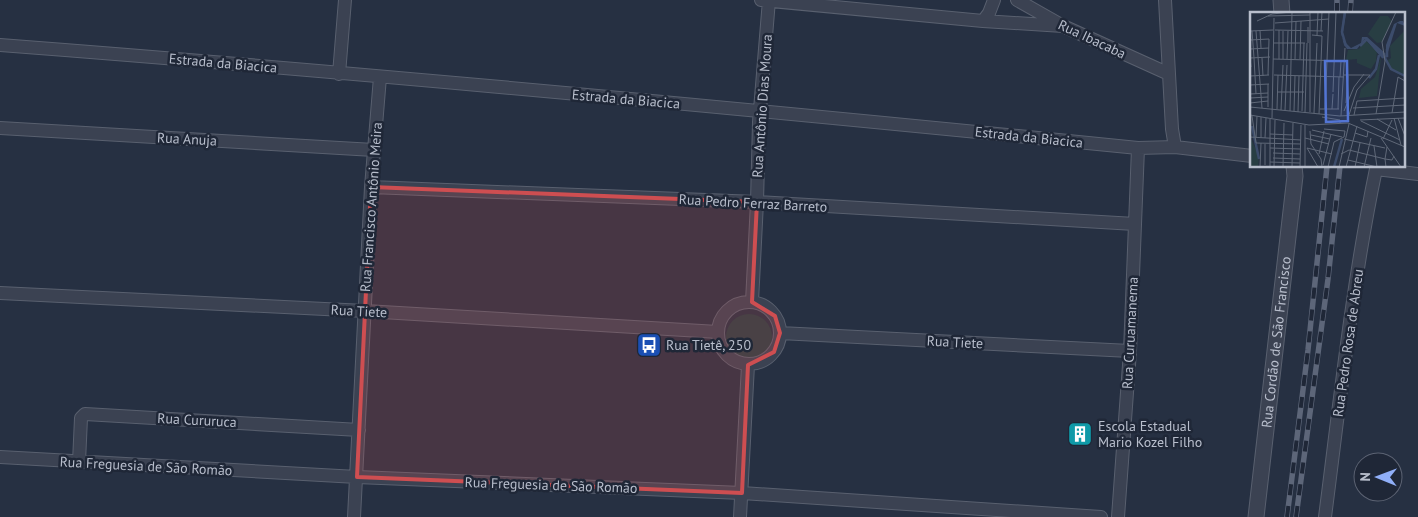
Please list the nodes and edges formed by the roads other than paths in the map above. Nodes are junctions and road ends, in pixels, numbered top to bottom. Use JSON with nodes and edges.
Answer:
{"nodes":[{"id":1,"x":345,"y":0,"type":"edge"},
{"id":2,"x":766,"y":0,"type":"edge"},
{"id":3,"x":994,"y":0,"type":"edge"},
{"id":4,"x":1017,"y":0,"type":"edge"},
{"id":5,"x":1165,"y":0,"type":"edge"},
{"id":6,"x":983,"y":21,"type":"junction"},
{"id":7,"x":1063,"y":26,"type":"junction"},
{"id":8,"x":0,"y":45,"type":"edge"},
{"id":9,"x":339,"y":74,"type":"junction"},
{"id":10,"x":1169,"y":74,"type":"junction"},
{"id":11,"x":380,"y":77,"type":"junction"},
{"id":12,"x":760,"y":110,"type":"junction"},
{"id":13,"x":0,"y":128,"type":"edge"},
{"id":14,"x":1175,"y":147,"type":"junction"},
{"id":15,"x":1138,"y":148,"type":"junction"},
{"id":16,"x":374,"y":150,"type":"junction"},
{"id":17,"x":1250,"y":156,"type":"edge"},
{"id":18,"x":1294,"y":168,"type":"edge"},
{"id":19,"x":1418,"y":174,"type":"edge"},
{"id":20,"x":371,"y":187,"type":"junction"},
{"id":21,"x":757,"y":202,"type":"junction"},
{"id":22,"x":1135,"y":224,"type":"junction"},
{"id":23,"x":0,"y":293,"type":"edge"},
{"id":24,"x":752,"y":302,"type":"junction"},
{"id":25,"x":365,"y":311,"type":"junction"},
{"id":26,"x":718,"y":332,"type":"junction"},
{"id":27,"x":780,"y":333,"type":"junction"},
{"id":28,"x":1130,"y":351,"type":"junction"},
{"id":29,"x":748,"y":365,"type":"junction"},
{"id":30,"x":359,"y":430,"type":"junction"},
{"id":31,"x":0,"y":457,"type":"edge"},
{"id":32,"x":79,"y":462,"type":"junction"},
{"id":33,"x":357,"y":477,"type":"junction"},
{"id":34,"x":742,"y":493,"type":"junction"},
{"id":35,"x":354,"y":517,"type":"edge"},
{"id":36,"x":740,"y":517,"type":"edge"},
{"id":37,"x":1101,"y":517,"type":"edge"},
{"id":38,"x":1118,"y":517,"type":"edge"},
{"id":39,"x":1256,"y":517,"type":"edge"},
{"id":40,"x":1325,"y":517,"type":"edge"}],
"edges":[{"from":1,"to":9,"type":"street"},
{"from":2,"to":6,"type":"street"},
{"from":2,"to":12,"type":"street","name":"Rua Antônio Dias Moura"},
{"from":3,"to":6,"type":"street"},
{"from":4,"to":7,"type":"street","name":"Rua Ibacaba"},
{"from":5,"to":10,"type":"street"},
{"from":6,"to":7,"type":"street"},
{"from":7,"to":10,"type":"street","name":"Rua Ibacaba"},
{"from":8,"to":9,"type":"street","name":"Estrada da Biacica"},
{"from":9,"to":11,"type":"street","name":"Estrada da Biacica"},
{"from":10,"to":14,"type":"street"},
{"from":11,"to":12,"type":"street","name":"Estrada da Biacica"},
{"from":11,"to":16,"type":"street","name":"Rua Francisco Antônio Meira"},
{"from":12,"to":15,"type":"street","name":"Estrada da Biacica"},
{"from":12,"to":21,"type":"street","name":"Rua Antônio Dias Moura"},
{"from":13,"to":16,"type":"street","name":"Rua Anuja"},
{"from":14,"to":15,"type":"street","name":"Estrada da Biacica"},
{"from":14,"to":17,"type":"street","name":"Estrada da Biacica"},
{"from":15,"to":22,"type":"street","name":"Rua Curuamanema"},
{"from":16,"to":20,"type":"street","name":"Rua Francisco Antônio Meira"},
{"from":18,"to":39,"type":"street","name":"Rua Cordão de São Francisco"},
{"from":19,"to":40,"type":"street","name":"Rua Pedro Rosa de Abreu"},
{"from":20,"to":21,"type":"street","name":"Rua Pedro Ferraz Barreto"},
{"from":20,"to":25,"type":"street","name":"Rua Francisco Antônio Meira"},
{"from":21,"to":22,"type":"street","name":"Rua Pedro Ferraz Barreto"},
{"from":21,"to":24,"type":"street","name":"Rua Antônio Dias Moura"},
{"from":22,"to":28,"type":"street","name":"Rua Curuamanema"},
{"from":23,"to":25,"type":"street","name":"Rua Tiete"},
{"from":24,"to":26,"type":"street"},
{"from":24,"to":27,"type":"street"},
{"from":25,"to":26,"type":"street","name":"Rua Tiete"},
{"from":25,"to":30,"type":"street","name":"Rua Francisco Antônio Meira"},
{"from":26,"to":29,"type":"street"},
{"from":27,"to":28,"type":"street","name":"Rua Tiete"},
{"from":27,"to":29,"type":"street"},
{"from":28,"to":38,"type":"street","name":"Rua Curuamanema"},
{"from":29,"to":34,"type":"street"},
{"from":30,"to":32,"type":"street","name":"Rua Cururuca"},
{"from":30,"to":33,"type":"street","name":"Rua Francisco Antônio Meira"},
{"from":31,"to":32,"type":"street","name":"Rua Freguesia de São Romão"},
{"from":32,"to":33,"type":"street","name":"Rua Freguesia de São Romão"},
{"from":33,"to":34,"type":"street","name":"Rua Freguesia de São Romão"},
{"from":33,"to":35,"type":"street","name":"Rua Francisco Antônio Meira"},
{"from":34,"to":36,"type":"street"},
{"from":34,"to":37,"type":"street","name":"Rua Freguesia de São Romão"}]}
